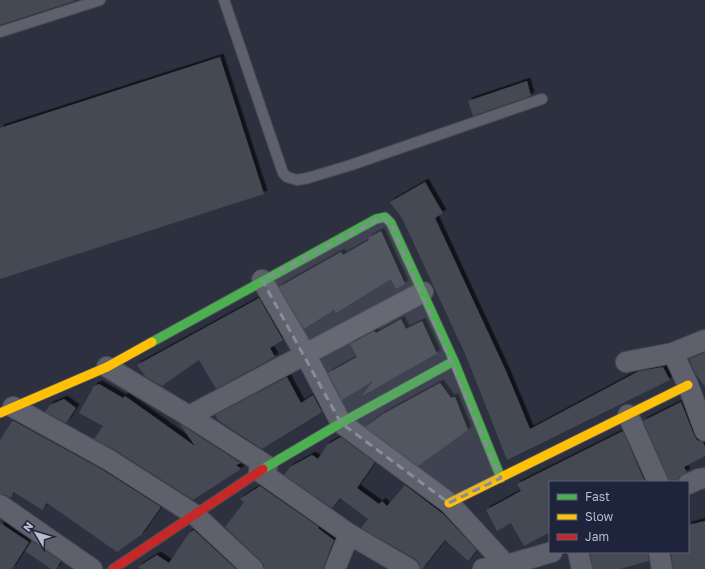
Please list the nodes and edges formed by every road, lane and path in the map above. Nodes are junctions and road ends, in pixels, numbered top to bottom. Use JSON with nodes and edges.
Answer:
{"nodes":[{"id":1,"x":100,"y":0,"type":"edge"},
{"id":2,"x":224,"y":0,"type":"edge"},
{"id":3,"x":0,"y":32,"type":"edge"},
{"id":4,"x":542,"y":99,"type":"dead end"},
{"id":5,"x":262,"y":280,"type":"junction"},
{"id":6,"x":423,"y":292,"type":"junction"},
{"id":7,"x":705,"y":340,"type":"edge"},
{"id":8,"x":673,"y":353,"type":"junction"},
{"id":9,"x":305,"y":354,"type":"junction"},
{"id":10,"x":454,"y":361,"type":"junction"},
{"id":11,"x":626,"y":362,"type":"dead end"},
{"id":12,"x":107,"y":367,"type":"junction"},
{"id":13,"x":688,"y":385,"type":"junction"},
{"id":14,"x":7,"y":410,"type":"edge"},
{"id":15,"x":628,"y":415,"type":"junction"},
{"id":16,"x":189,"y":416,"type":"junction"},
{"id":17,"x":341,"y":423,"type":"junction"},
{"id":18,"x":705,"y":431,"type":"edge"},
{"id":19,"x":263,"y":469,"type":"junction"},
{"id":20,"x":501,"y":478,"type":"junction"},
{"id":21,"x":705,"y":478,"type":"edge"},
{"id":22,"x":658,"y":481,"type":"edge"},
{"id":23,"x":689,"y":484,"type":"edge"},
{"id":24,"x":449,"y":503,"type":"junction"},
{"id":25,"x":0,"y":504,"type":"edge"},
{"id":26,"x":195,"y":515,"type":"junction"},
{"id":27,"x":349,"y":534,"type":"junction"},
{"id":28,"x":549,"y":553,"type":"edge"},
{"id":29,"x":578,"y":553,"type":"edge"},
{"id":30,"x":659,"y":553,"type":"edge"},
{"id":31,"x":497,"y":567,"type":"edge"},
{"id":32,"x":92,"y":569,"type":"edge"},
{"id":33,"x":113,"y":569,"type":"edge"},
{"id":34,"x":253,"y":569,"type":"edge"},
{"id":35,"x":335,"y":569,"type":"edge"},
{"id":36,"x":409,"y":569,"type":"edge"},
{"id":37,"x":582,"y":569,"type":"edge"},
{"id":38,"x":662,"y":569,"type":"edge"}],
"edges":[{"from":1,"to":3,"type":"lane"},
{"from":2,"to":4,"type":"lane"},
{"from":5,"to":6,"type":"street"},
{"from":5,"to":9,"type":"street"},
{"from":5,"to":12,"type":"street"},
{"from":6,"to":9,"type":"street"},
{"from":6,"to":10,"type":"street"},
{"from":7,"to":8,"type":"street"},
{"from":8,"to":11,"type":"street"},
{"from":8,"to":13,"type":"street"},
{"from":9,"to":16,"type":"street"},
{"from":9,"to":17,"type":"street"},
{"from":10,"to":17,"type":"street"},
{"from":10,"to":20,"type":"street"},
{"from":12,"to":14,"type":"street"},
{"from":12,"to":16,"type":"street"},
{"from":13,"to":15,"type":"street"},
{"from":13,"to":18,"type":"street"},
{"from":14,"to":26,"type":"street"},
{"from":15,"to":20,"type":"street"},
{"from":15,"to":22,"type":"street"},
{"from":16,"to":19,"type":"street"},
{"from":17,"to":19,"type":"street"},
{"from":17,"to":24,"type":"street"},
{"from":19,"to":26,"type":"street"},
{"from":19,"to":27,"type":"street"},
{"from":20,"to":24,"type":"street"},
{"from":21,"to":23,"type":"street"},
{"from":24,"to":31,"type":"street"},
{"from":25,"to":32,"type":"street"},
{"from":26,"to":33,"type":"street"},
{"from":26,"to":34,"type":"street"},
{"from":27,"to":35,"type":"street"},
{"from":27,"to":36,"type":"street"},
{"from":28,"to":31,"type":"street"},
{"from":29,"to":37,"type":"street"},
{"from":30,"to":38,"type":"street"}]}
